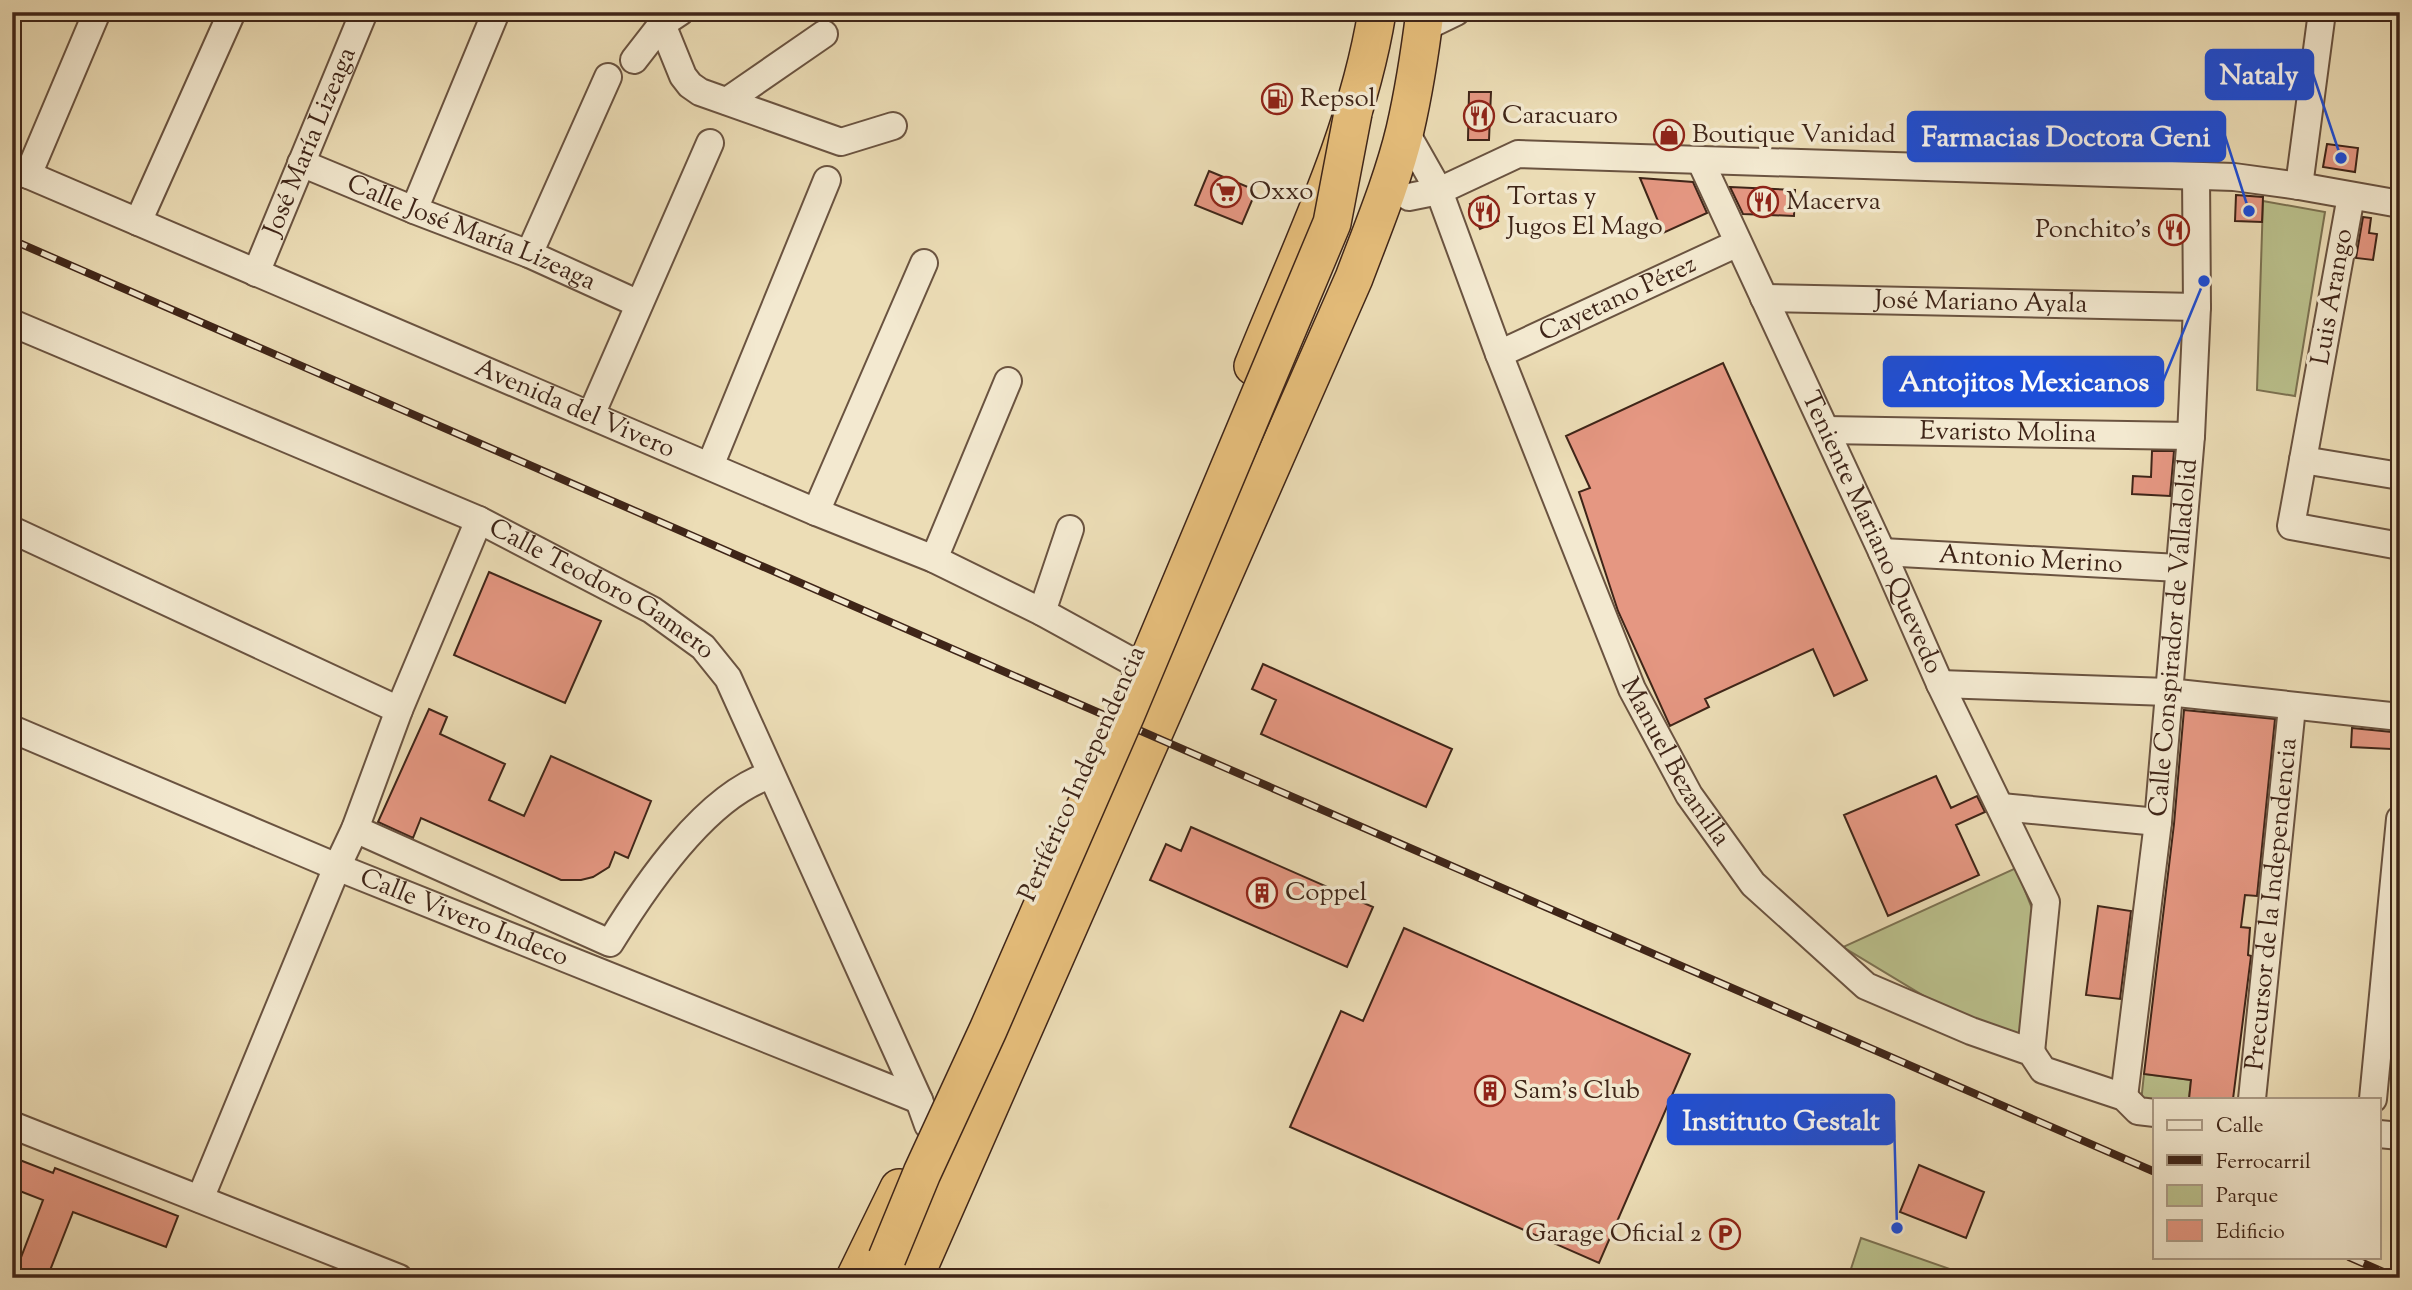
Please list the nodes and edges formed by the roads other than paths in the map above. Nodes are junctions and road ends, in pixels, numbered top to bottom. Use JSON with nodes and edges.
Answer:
{"nodes":[{"id":1,"x":97,"y":12,"type":"edge"},
{"id":2,"x":232,"y":12,"type":"edge"},
{"id":3,"x":364,"y":12,"type":"edge"},
{"id":4,"x":496,"y":12,"type":"edge"},
{"id":5,"x":1456,"y":12,"type":"edge"},
{"id":6,"x":2322,"y":12,"type":"edge"},
{"id":7,"x":666,"y":16,"type":"edge"},
{"id":8,"x":1424,"y":20,"type":"edge"},
{"id":9,"x":1371,"y":21,"type":"edge"},
{"id":10,"x":824,"y":34,"type":"dead end"},
{"id":11,"x":634,"y":60,"type":"dead end"},
{"id":12,"x":608,"y":77,"type":"dead end"},
{"id":13,"x":727,"y":101,"type":"junction"},
{"id":14,"x":1353,"y":113,"type":"junction"},
{"id":15,"x":893,"y":126,"type":"dead end"},
{"id":16,"x":1405,"y":131,"type":"junction"},
{"id":17,"x":710,"y":143,"type":"dead end"},
{"id":18,"x":1701,"y":162,"type":"junction"},
{"id":19,"x":301,"y":163,"type":"junction"},
{"id":20,"x":20,"y":171,"type":"edge"},
{"id":21,"x":2196,"y":176,"type":"junction"},
{"id":22,"x":827,"y":180,"type":"dead end"},
{"id":23,"x":2299,"y":186,"type":"junction"},
{"id":24,"x":1399,"y":190,"type":"junction"},
{"id":25,"x":1439,"y":191,"type":"junction"},
{"id":26,"x":2351,"y":196,"type":"junction"},
{"id":27,"x":2400,"y":204,"type":"edge"},
{"id":28,"x":414,"y":210,"type":"junction"},
{"id":29,"x":138,"y":222,"type":"junction"},
{"id":30,"x":1738,"y":243,"type":"junction"},
{"id":31,"x":529,"y":254,"type":"junction"},
{"id":32,"x":924,"y":263,"type":"dead end"},
{"id":33,"x":256,"y":274,"type":"junction"},
{"id":34,"x":1764,"y":298,"type":"junction"},
{"id":35,"x":639,"y":304,"type":"junction"},
{"id":36,"x":2197,"y":307,"type":"junction"},
{"id":37,"x":13,"y":326,"type":"edge"},
{"id":38,"x":1499,"y":354,"type":"junction"},
{"id":39,"x":1008,"y":381,"type":"dead end"},
{"id":40,"x":591,"y":415,"type":"junction"},
{"id":41,"x":1826,"y":430,"type":"junction"},
{"id":42,"x":2191,"y":436,"type":"junction"},
{"id":43,"x":2303,"y":460,"type":"junction"},
{"id":44,"x":709,"y":466,"type":"junction"},
{"id":45,"x":2400,"y":476,"type":"edge"},
{"id":46,"x":816,"y":512,"type":"junction"},
{"id":47,"x":479,"y":520,"type":"junction"},
{"id":48,"x":1070,"y":529,"type":"dead end"},
{"id":49,"x":12,"y":530,"type":"edge"},
{"id":50,"x":2400,"y":546,"type":"edge"},
{"id":51,"x":1882,"y":552,"type":"junction"},
{"id":52,"x":933,"y":559,"type":"junction"},
{"id":53,"x":2179,"y":568,"type":"junction"},
{"id":54,"x":1042,"y":612,"type":"junction"},
{"id":55,"x":1133,"y":662,"type":"junction"},
{"id":56,"x":1940,"y":684,"type":"junction"},
{"id":57,"x":2168,"y":692,"type":"junction"},
{"id":58,"x":2292,"y":707,"type":"junction"},
{"id":59,"x":399,"y":710,"type":"junction"},
{"id":60,"x":2400,"y":717,"type":"edge"},
{"id":61,"x":12,"y":729,"type":"edge"},
{"id":62,"x":1128,"y":735,"type":"junction"},
{"id":63,"x":771,"y":775,"type":"junction"},
{"id":64,"x":2001,"y":807,"type":"junction"},
{"id":65,"x":2400,"y":820,"type":"edge"},
{"id":66,"x":2158,"y":822,"type":"junction"},
{"id":67,"x":355,"y":829,"type":"junction"},
{"id":68,"x":337,"y":867,"type":"junction"},
{"id":69,"x":2031,"y":1052,"type":"junction"},
{"id":70,"x":2124,"y":1097,"type":"junction"},
{"id":71,"x":2252,"y":1098,"type":"edge"},
{"id":72,"x":2373,"y":1098,"type":"edge"},
{"id":73,"x":924,"y":1112,"type":"junction"},
{"id":74,"x":2153,"y":1113,"type":"edge"},
{"id":75,"x":12,"y":1125,"type":"edge"},
{"id":76,"x":2380,"y":1134,"type":"edge"},
{"id":77,"x":2400,"y":1136,"type":"edge"},
{"id":78,"x":200,"y":1199,"type":"junction"},
{"id":79,"x":399,"y":1278,"type":"edge"},
{"id":80,"x":855,"y":1278,"type":"edge"},
{"id":81,"x":872,"y":1278,"type":"edge"},
{"id":82,"x":901,"y":1278,"type":"edge"},
{"id":83,"x":914,"y":1278,"type":"edge"}],
"edges":[{"from":1,"to":20,"type":"street"},
{"from":2,"to":29,"type":"street"},
{"from":3,"to":19,"type":"street","name":"José María Lizeaga"},
{"from":4,"to":28,"type":"street"},
{"from":5,"to":8,"type":"street"},
{"from":6,"to":23,"type":"street"},
{"from":7,"to":11,"type":"street"},
{"from":7,"to":13,"type":"street"},
{"from":8,"to":16,"type":"highway"},
{"from":9,"to":14,"type":"highway"},
{"from":10,"to":13,"type":"street"},
{"from":12,"to":31,"type":"street"},
{"from":13,"to":15,"type":"street"},
{"from":14,"to":55,"type":"highway","name":"Periférico Independencia"},
{"from":14,"to":62,"type":"highway","bridge":true},
{"from":16,"to":24,"type":"highway"},
{"from":16,"to":25,"type":"street","name":"Manuel Bezanilla"},
{"from":16,"to":62,"type":"highway"},
{"from":17,"to":35,"type":"street"},
{"from":18,"to":21,"type":"street"},
{"from":18,"to":25,"type":"street"},
{"from":18,"to":30,"type":"street","name":"Teniente Mariano Quevedo"},
{"from":19,"to":28,"type":"street","name":"Calle José María Lizeaga"},
{"from":19,"to":33,"type":"street","name":"José María Lizeaga"},
{"from":20,"to":29,"type":"street","name":"Avenida del Vivero"},
{"from":21,"to":23,"type":"street"},
{"from":21,"to":36,"type":"street","name":"Calle Conspirador de Valladolid"},
{"from":22,"to":44,"type":"street"},
{"from":23,"to":26,"type":"street"},
{"from":24,"to":25,"type":"street"},
{"from":24,"to":62,"type":"highway","name":"Periférico Independencia"},
{"from":25,"to":38,"type":"street","name":"Manuel Bezanilla"},
{"from":26,"to":27,"type":"street"},
{"from":26,"to":43,"type":"street","name":"Luis Arango"},
{"from":28,"to":31,"type":"street","name":"Calle José María Lizeaga"},
{"from":29,"to":33,"type":"street","name":"Avenida del Vivero"},
{"from":30,"to":34,"type":"street","name":"Teniente Mariano Quevedo"},
{"from":30,"to":38,"type":"street","name":"Cayetano Pérez"},
{"from":31,"to":35,"type":"street","name":"Calle José María Lizeaga"},
{"from":32,"to":46,"type":"street"},
{"from":33,"to":40,"type":"street","name":"Avenida del Vivero"},
{"from":34,"to":36,"type":"street","name":"José Mariano Ayala"},
{"from":34,"to":41,"type":"street","name":"Teniente Mariano Quevedo"},
{"from":35,"to":40,"type":"street"},
{"from":36,"to":42,"type":"street","name":"Calle Conspirador de Valladolid"},
{"from":37,"to":47,"type":"street","name":"Calle Teodoro Gamero"},
{"from":38,"to":69,"type":"street","name":"Manuel Bezanilla"},
{"from":39,"to":52,"type":"street"},
{"from":40,"to":44,"type":"street","name":"Avenida del Vivero"},
{"from":41,"to":42,"type":"street","name":"Evaristo Molina"},
{"from":41,"to":51,"type":"street","name":"Teniente Mariano Quevedo"},
{"from":42,"to":53,"type":"street","name":"Calle Conspirador de Valladolid"},
{"from":43,"to":45,"type":"street"},
{"from":43,"to":50,"type":"street","name":"Luis Arango"},
{"from":44,"to":46,"type":"street","name":"Avenida del Vivero"},
{"from":46,"to":52,"type":"street","name":"Avenida del Vivero"},
{"from":47,"to":59,"type":"street"},
{"from":47,"to":63,"type":"street","name":"Calle Teodoro Gamero"},
{"from":48,"to":54,"type":"street"},
{"from":49,"to":59,"type":"street"},
{"from":51,"to":53,"type":"street","name":"Antonio Merino"},
{"from":51,"to":56,"type":"street","name":"Teniente Mariano Quevedo"},
{"from":52,"to":54,"type":"street","name":"Avenida del Vivero"},
{"from":53,"to":57,"type":"street","name":"Calle Conspirador de Valladolid"},
{"from":54,"to":55,"type":"street","name":"Avenida del Vivero"},
{"from":55,"to":62,"type":"highway","name":"Periférico Independencia"},
{"from":56,"to":57,"type":"street"},
{"from":56,"to":64,"type":"street","name":"Teniente Mariano Quevedo"},
{"from":57,"to":58,"type":"street"},
{"from":57,"to":66,"type":"street","name":"Calle Conspirador de Valladolid"},
{"from":58,"to":60,"type":"street"},
{"from":58,"to":71,"type":"street","name":"Precursor de la Independencia"},
{"from":59,"to":67,"type":"street"},
{"from":61,"to":68,"type":"street","name":"Calle Vivero Indeco"},
{"from":62,"to":73,"type":"highway","name":"Periférico Independencia"},
{"from":62,"to":81,"type":"highway","bridge":true},
{"from":62,"to":82,"type":"highway"},
{"from":62,"to":83,"type":"highway","name":"Periférico Independencia"},
{"from":63,"to":67,"type":"street"},
{"from":63,"to":73,"type":"street","name":"Calle Teodoro Gamero"},
{"from":64,"to":66,"type":"street"},
{"from":64,"to":69,"type":"street","name":"Teniente Mariano Quevedo"},
{"from":65,"to":72,"type":"street"},
{"from":66,"to":70,"type":"street","name":"Calle Conspirador de Valladolid"},
{"from":67,"to":68,"type":"street"},
{"from":68,"to":73,"type":"street","name":"Calle Vivero Indeco"},
{"from":68,"to":78,"type":"street"},
{"from":69,"to":70,"type":"street","name":"Manuel Bezanilla"},
{"from":70,"to":74,"type":"street","name":"Manuel Bezanilla"},
{"from":73,"to":80,"type":"highway","name":"Periférico Independencia"},
{"from":75,"to":78,"type":"street"},
{"from":76,"to":77,"type":"street"},
{"from":78,"to":79,"type":"street"}]}
